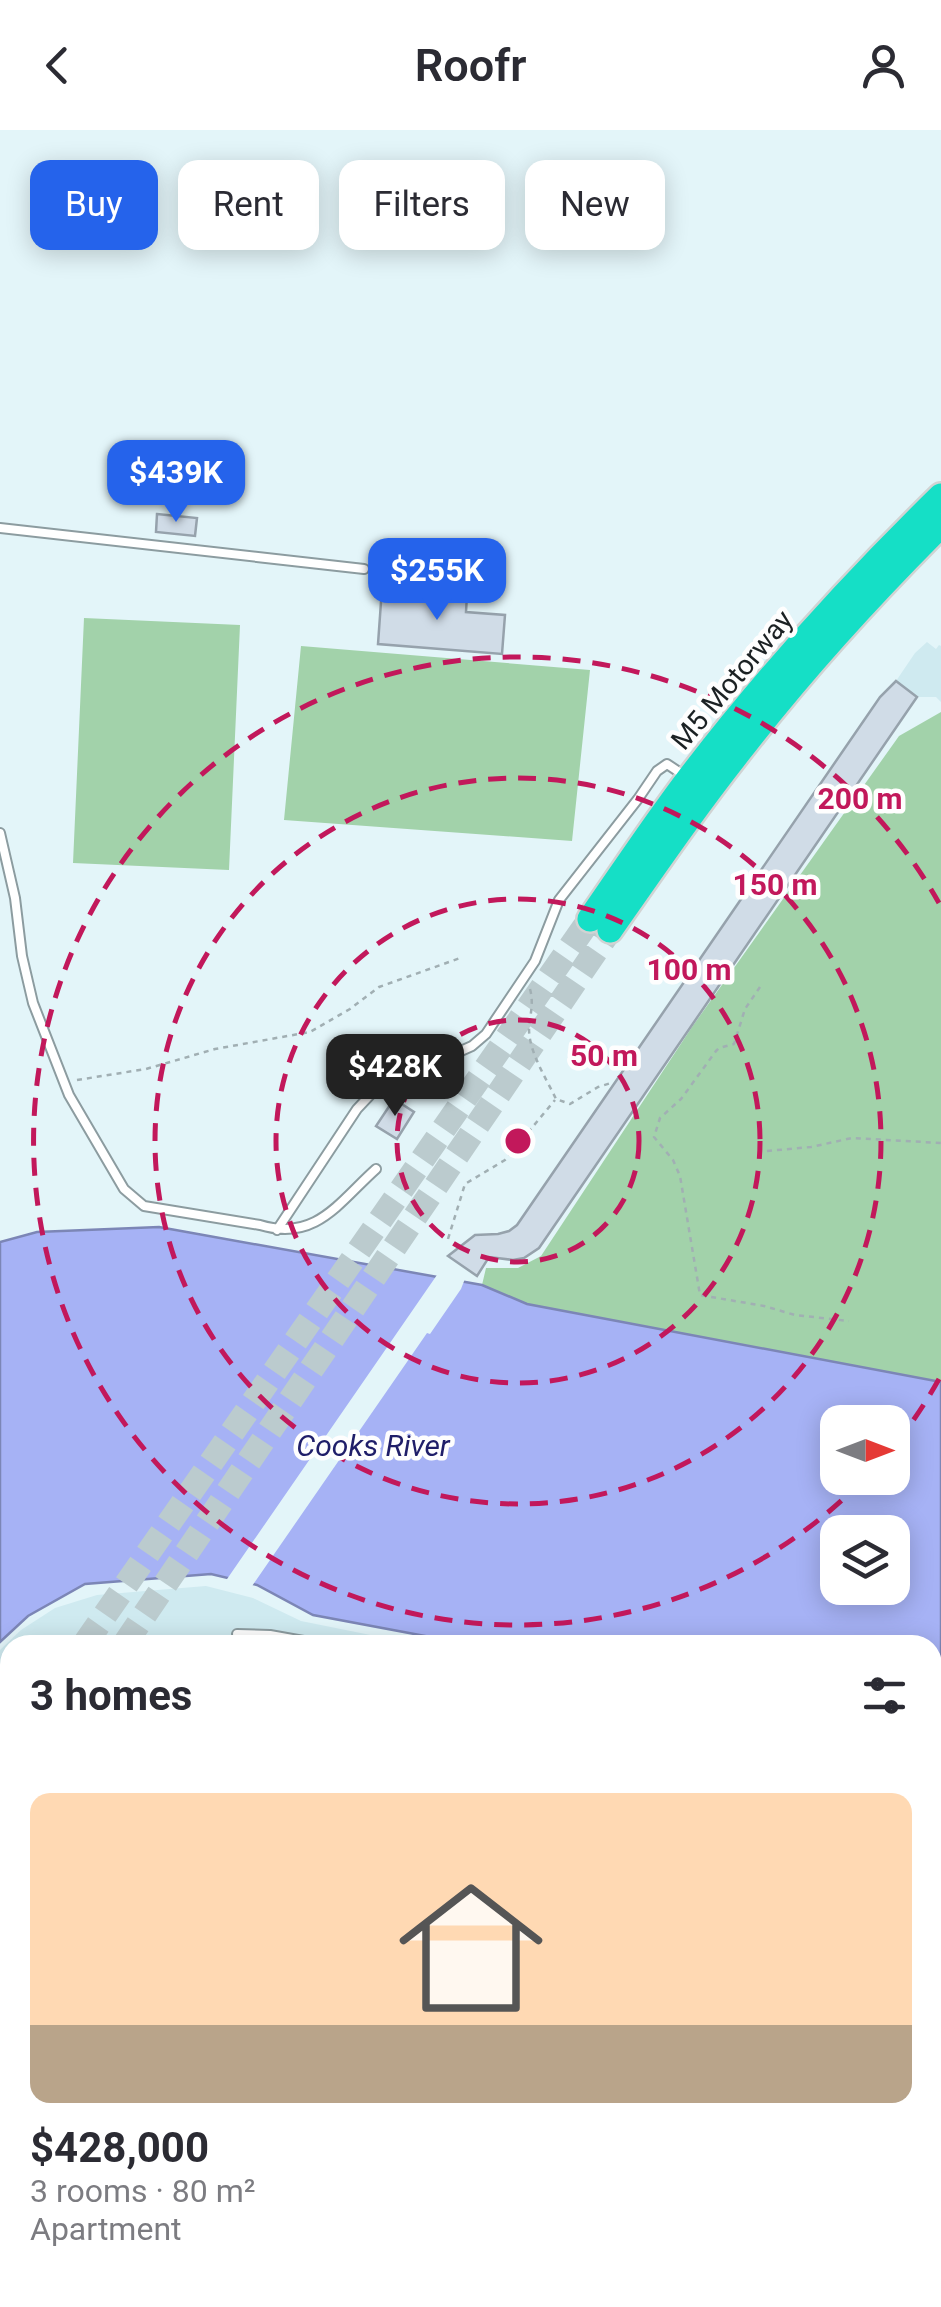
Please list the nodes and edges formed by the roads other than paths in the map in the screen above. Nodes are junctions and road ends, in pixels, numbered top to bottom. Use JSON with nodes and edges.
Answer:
{"nodes":[{"id":1,"x":941,"y":496,"type":"edge"},
{"id":2,"x":941,"y":525,"type":"edge"},
{"id":3,"x":0,"y":528,"type":"edge"},
{"id":4,"x":364,"y":569,"type":"dead end"},
{"id":5,"x":684,"y":801,"type":"junction"},
{"id":6,"x":0,"y":833,"type":"edge"},
{"id":7,"x":600,"y":924,"type":"tunnel mouth"},
{"id":8,"x":376,"y":1169,"type":"dead end"},
{"id":9,"x":276,"y":1230,"type":"junction"},
{"id":10,"x":237,"y":1634,"type":"dead end"},
{"id":11,"x":270,"y":1635,"type":"edge"}],
"edges":[{"from":1,"to":5,"type":"highway","name":"M5 Motorway"},
{"from":2,"to":5,"type":"highway","name":"M5 Motorway"},
{"from":3,"to":4,"type":"lane"},
{"from":5,"to":7,"type":"highway","name":"M5 Motorway"},
{"from":5,"to":9,"type":"lane"},
{"from":6,"to":9,"type":"lane"},
{"from":8,"to":9,"type":"lane"},
{"from":10,"to":11,"type":"lane"}]}
